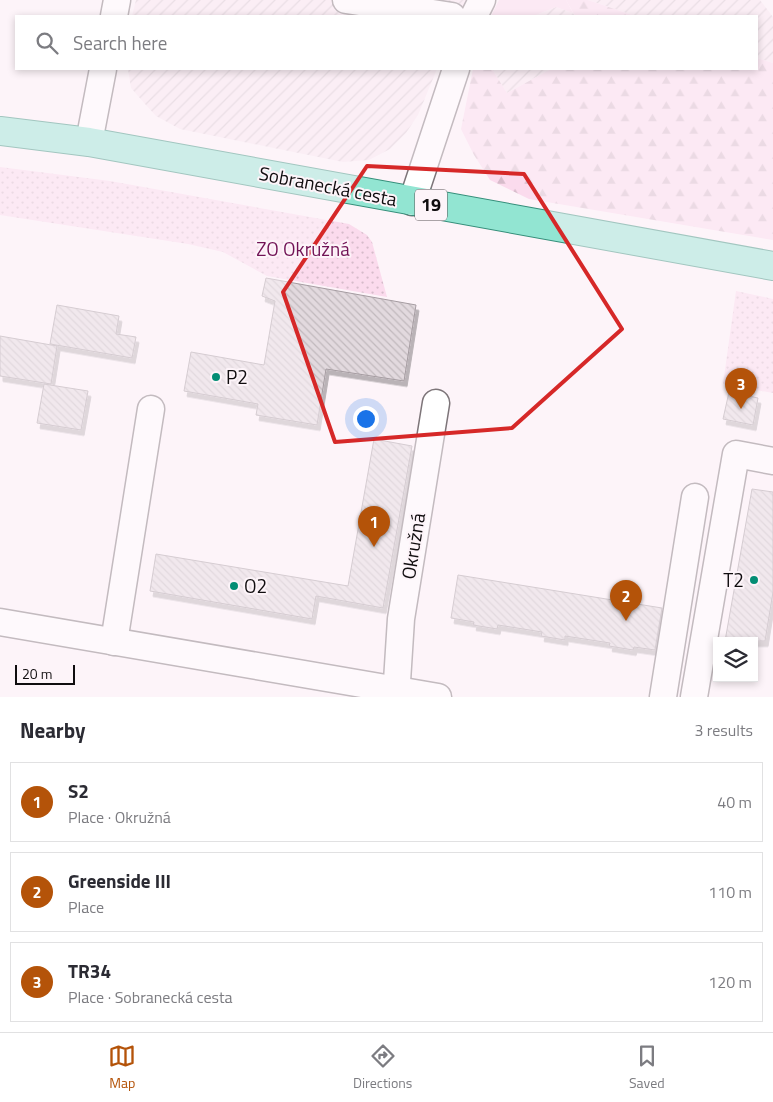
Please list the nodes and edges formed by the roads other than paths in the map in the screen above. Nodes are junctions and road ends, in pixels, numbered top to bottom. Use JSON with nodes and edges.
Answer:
{"nodes":[{"id":1,"x":117,"y":0,"type":"edge"},
{"id":2,"x":346,"y":0,"type":"edge"},
{"id":3,"x":482,"y":0,"type":"edge"},
{"id":4,"x":114,"y":15,"type":"edge"},
{"id":5,"x":445,"y":15,"type":"edge"},
{"id":6,"x":474,"y":15,"type":"edge"},
{"id":7,"x":103,"y":70,"type":"edge"},
{"id":8,"x":456,"y":70,"type":"edge"},
{"id":9,"x":0,"y":131,"type":"edge"},
{"id":10,"x":89,"y":142,"type":"junction"},
{"id":11,"x":412,"y":202,"type":"junction"},
{"id":12,"x":773,"y":266,"type":"edge"},
{"id":13,"x":436,"y":403,"type":"dead end"},
{"id":14,"x":151,"y":410,"type":"dead end"},
{"id":15,"x":773,"y":461,"type":"edge"},
{"id":16,"x":695,"y":497,"type":"dead end"},
{"id":17,"x":0,"y":622,"type":"edge"},
{"id":18,"x":114,"y":642,"type":"junction"},
{"id":19,"x":397,"y":694,"type":"edge"},
{"id":20,"x":438,"y":697,"type":"edge"},
{"id":21,"x":663,"y":697,"type":"edge"},
{"id":22,"x":694,"y":697,"type":"edge"}],
"edges":[{"from":1,"to":4,"type":"street"},
{"from":2,"to":5,"type":"street"},
{"from":3,"to":6,"type":"street"},
{"from":7,"to":10,"type":"street"},
{"from":8,"to":11,"type":"street"},
{"from":9,"to":10,"type":"main road","name":"Sobranecká cesta","number":"19"},
{"from":10,"to":11,"type":"main road","name":"Sobranecká cesta","number":"19"},
{"from":11,"to":12,"type":"main road","name":"Sobranecká cesta","number":"19"},
{"from":13,"to":19,"type":"street","name":"Okružná"},
{"from":14,"to":18,"type":"street"},
{"from":15,"to":22,"type":"street"},
{"from":16,"to":21,"type":"street"},
{"from":17,"to":18,"type":"street"},
{"from":18,"to":19,"type":"street"},
{"from":19,"to":20,"type":"street"}]}
